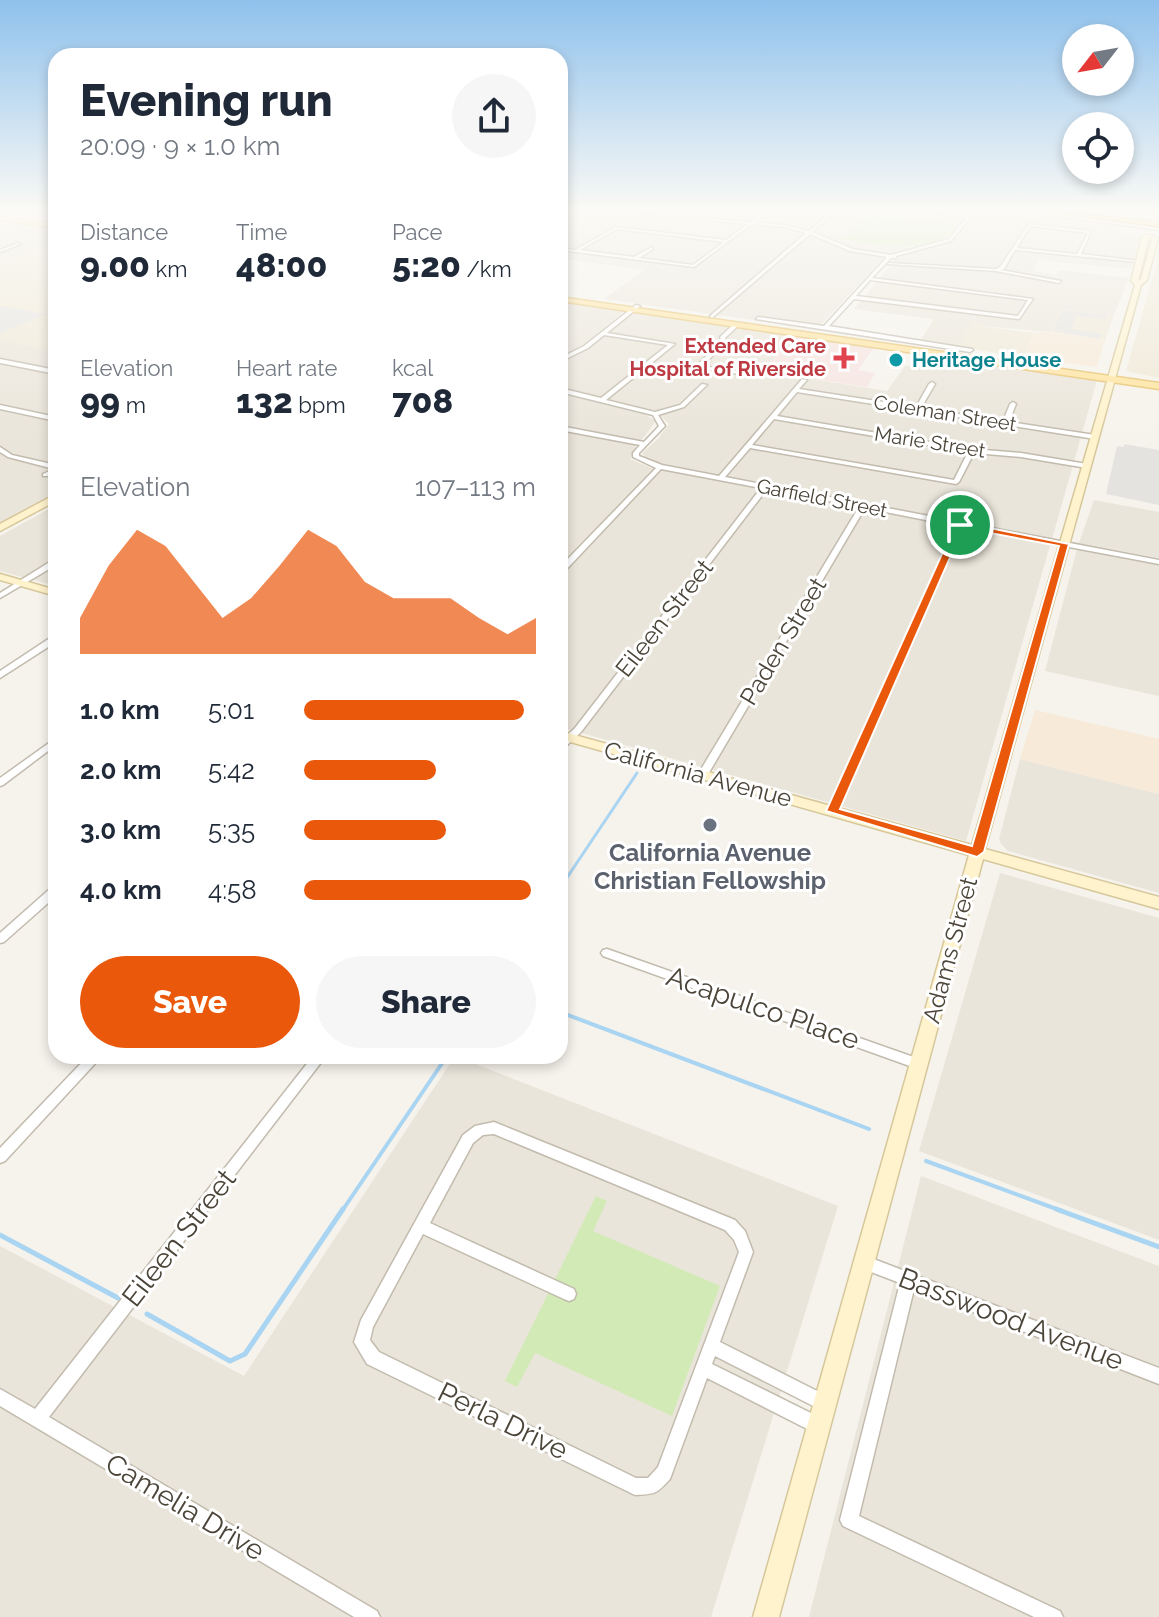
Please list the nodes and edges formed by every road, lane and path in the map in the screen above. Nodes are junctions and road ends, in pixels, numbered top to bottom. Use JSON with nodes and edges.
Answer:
{"nodes":[{"id":1,"x":746,"y":287,"type":"edge"},
{"id":2,"x":865,"y":287,"type":"edge"},
{"id":3,"x":940,"y":287,"type":"edge"},
{"id":4,"x":1137,"y":287,"type":"edge"},
{"id":5,"x":856,"y":297,"type":"junction"},
{"id":6,"x":568,"y":298,"type":"edge"},
{"id":7,"x":636,"y":308,"type":"junction"},
{"id":8,"x":712,"y":317,"type":"junction"},
{"id":9,"x":758,"y":318,"type":"dead end"},
{"id":10,"x":736,"y":325,"type":"junction"},
{"id":11,"x":824,"y":333,"type":"junction"},
{"id":12,"x":604,"y":334,"type":"junction"},
{"id":13,"x":970,"y":350,"type":"dead end"},
{"id":14,"x":568,"y":355,"type":"edge"},
{"id":15,"x":0,"y":361,"type":"edge"},
{"id":16,"x":48,"y":370,"type":"edge"},
{"id":17,"x":752,"y":375,"type":"dead end"},
{"id":18,"x":1111,"y":376,"type":"junction"},
{"id":19,"x":804,"y":380,"type":"dead end"},
{"id":20,"x":932,"y":384,"type":"dead end"},
{"id":21,"x":1159,"y":384,"type":"edge"},
{"id":22,"x":704,"y":385,"type":"dead end"},
{"id":23,"x":795,"y":390,"type":"junction"},
{"id":24,"x":568,"y":392,"type":"edge"},
{"id":25,"x":601,"y":401,"type":"junction"},
{"id":26,"x":1013,"y":404,"type":"dead end"},
{"id":27,"x":0,"y":407,"type":"edge"},
{"id":28,"x":918,"y":409,"type":"junction"},
{"id":29,"x":655,"y":414,"type":"junction"},
{"id":30,"x":48,"y":417,"type":"edge"},
{"id":31,"x":773,"y":417,"type":"junction"},
{"id":32,"x":1006,"y":422,"type":"junction"},
{"id":33,"x":568,"y":430,"type":"edge"},
{"id":34,"x":1095,"y":437,"type":"junction"},
{"id":35,"x":645,"y":444,"type":"junction"},
{"id":36,"x":748,"y":446,"type":"junction"},
{"id":37,"x":0,"y":449,"type":"edge"},
{"id":38,"x":972,"y":451,"type":"junction"},
{"id":39,"x":48,"y":466,"type":"edge"},
{"id":40,"x":1087,"y":466,"type":"junction"},
{"id":41,"x":660,"y":467,"type":"junction"},
{"id":42,"x":48,"y":473,"type":"edge"},
{"id":43,"x":45,"y":475,"type":"dead end"},
{"id":44,"x":721,"y":478,"type":"junction"},
{"id":45,"x":765,"y":487,"type":"junction"},
{"id":46,"x":48,"y":501,"type":"edge"},
{"id":47,"x":863,"y":506,"type":"junction"},
{"id":48,"x":960,"y":525,"type":"junction"},
{"id":49,"x":0,"y":528,"type":"edge"},
{"id":50,"x":1065,"y":544,"type":"junction"},
{"id":51,"x":1159,"y":562,"type":"edge"},
{"id":52,"x":568,"y":563,"type":"edge"},
{"id":53,"x":48,"y":567,"type":"edge"},
{"id":54,"x":0,"y":577,"type":"edge"},
{"id":55,"x":21,"y":583,"type":"junction"},
{"id":56,"x":48,"y":591,"type":"edge"},
{"id":57,"x":0,"y":596,"type":"edge"},
{"id":58,"x":48,"y":643,"type":"edge"},
{"id":59,"x":0,"y":675,"type":"edge"},
{"id":60,"x":568,"y":734,"type":"edge"},
{"id":61,"x":568,"y":741,"type":"edge"},
{"id":62,"x":48,"y":747,"type":"edge"},
{"id":63,"x":702,"y":776,"type":"junction"},
{"id":64,"x":0,"y":783,"type":"edge"},
{"id":65,"x":833,"y":811,"type":"junction"},
{"id":66,"x":977,"y":852,"type":"junction"},
{"id":67,"x":48,"y":897,"type":"edge"},
{"id":68,"x":1159,"y":903,"type":"edge"},
{"id":69,"x":0,"y":939,"type":"edge"},
{"id":70,"x":607,"y":953,"type":"dead end"},
{"id":71,"x":88,"y":1064,"type":"edge"},
{"id":72,"x":314,"y":1064,"type":"edge"},
{"id":73,"x":918,"y":1064,"type":"junction"},
{"id":74,"x":0,"y":1157,"type":"edge"},
{"id":75,"x":421,"y":1226,"type":"junction"},
{"id":76,"x":863,"y":1262,"type":"junction"},
{"id":77,"x":908,"y":1281,"type":"junction"},
{"id":78,"x":569,"y":1294,"type":"dead end"},
{"id":79,"x":712,"y":1346,"type":"junction"},
{"id":80,"x":703,"y":1368,"type":"junction"},
{"id":81,"x":1159,"y":1376,"type":"edge"},
{"id":82,"x":0,"y":1397,"type":"edge"},
{"id":83,"x":825,"y":1404,"type":"junction"},
{"id":84,"x":37,"y":1419,"type":"junction"},
{"id":85,"x":819,"y":1426,"type":"junction"},
{"id":86,"x":371,"y":1617,"type":"edge"},
{"id":87,"x":766,"y":1617,"type":"edge"},
{"id":88,"x":1054,"y":1617,"type":"edge"}],
"edges":[{"from":1,"to":8,"type":"street"},
{"from":2,"to":5,"type":"street"},
{"from":3,"to":5,"type":"street"},
{"from":4,"to":18,"type":"main road","name":"Adams Street"},
{"from":5,"to":11,"type":"street"},
{"from":6,"to":7,"type":"main road"},
{"from":7,"to":8,"type":"main road"},
{"from":7,"to":10,"type":"main road"},
{"from":7,"to":12,"type":"street"},
{"from":8,"to":11,"type":"main road"},
{"from":9,"to":11,"type":"street"},
{"from":10,"to":11,"type":"main road"},
{"from":10,"to":17,"type":"street"},
{"from":11,"to":13,"type":"street"},
{"from":11,"to":18,"type":"main road"},
{"from":12,"to":14,"type":"street"},
{"from":12,"to":25,"type":"street"},
{"from":15,"to":16,"type":"street"},
{"from":18,"to":21,"type":"main road"},
{"from":18,"to":34,"type":"main road","name":"Adams Street"},
{"from":19,"to":23,"type":"street"},
{"from":20,"to":28,"type":"street"},
{"from":22,"to":29,"type":"street"},
{"from":23,"to":28,"type":"street","name":"Coleman Street"},
{"from":23,"to":31,"type":"street"},
{"from":24,"to":25,"type":"street"},
{"from":25,"to":29,"type":"street"},
{"from":26,"to":32,"type":"street"},
{"from":27,"to":30,"type":"street"},
{"from":28,"to":32,"type":"street","name":"Coleman Street"},
{"from":29,"to":35,"type":"street"},
{"from":31,"to":36,"type":"street"},
{"from":31,"to":38,"type":"street","name":"Marie Street"},
{"from":32,"to":34,"type":"street","name":"Coleman Street"},
{"from":33,"to":35,"type":"street"},
{"from":34,"to":40,"type":"main road","name":"Adams Street"},
{"from":35,"to":41,"type":"street"},
{"from":36,"to":38,"type":"street"},
{"from":36,"to":44,"type":"street"},
{"from":37,"to":39,"type":"street"},
{"from":38,"to":40,"type":"street","name":"Marie Street"},
{"from":40,"to":50,"type":"main road","name":"Adams Street"},
{"from":41,"to":44,"type":"street","name":"Garfield Street"},
{"from":41,"to":52,"type":"street"},
{"from":42,"to":43,"type":"street"},
{"from":44,"to":45,"type":"street","name":"Garfield Street"},
{"from":45,"to":47,"type":"street","name":"Garfield Street"},
{"from":45,"to":60,"type":"street","name":"Eileen Street"},
{"from":46,"to":49,"type":"main road"},
{"from":47,"to":48,"type":"street","name":"Garfield Street"},
{"from":47,"to":63,"type":"street","name":"Paden Street"},
{"from":48,"to":50,"type":"street","name":"Garfield Street"},
{"from":48,"to":65,"type":"street"},
{"from":50,"to":51,"type":"street","name":"Garfield Street"},
{"from":50,"to":66,"type":"main road","name":"Adams Street"},
{"from":53,"to":55,"type":"street"},
{"from":54,"to":55,"type":"main road"},
{"from":55,"to":56,"type":"main road"},
{"from":55,"to":57,"type":"street"},
{"from":58,"to":59,"type":"street"},
{"from":61,"to":63,"type":"main road","name":"California Avenue"},
{"from":62,"to":64,"type":"street"},
{"from":63,"to":65,"type":"main road","name":"California Avenue"},
{"from":65,"to":66,"type":"main road","name":"California Avenue"},
{"from":66,"to":68,"type":"main road","name":"California Avenue"},
{"from":66,"to":73,"type":"main road","name":"Adams Street"},
{"from":67,"to":69,"type":"street"},
{"from":70,"to":73,"type":"street","name":"Acapulco Place"},
{"from":71,"to":74,"type":"street"},
{"from":72,"to":84,"type":"street","name":"Eileen Street"},
{"from":73,"to":76,"type":"main road","name":"Adams Street"},
{"from":75,"to":78,"type":"street"},
{"from":75,"to":79,"type":"street"},
{"from":75,"to":80,"type":"street","name":"Perla Drive"},
{"from":76,"to":77,"type":"street","name":"Basswood Avenue"},
{"from":76,"to":83,"type":"main road","name":"Adams Street"},
{"from":77,"to":81,"type":"street","name":"Basswood Avenue"},
{"from":77,"to":88,"type":"street"},
{"from":79,"to":80,"type":"street"},
{"from":79,"to":83,"type":"street"},
{"from":80,"to":85,"type":"street"},
{"from":82,"to":84,"type":"street","name":"Camelia Drive"},
{"from":83,"to":85,"type":"main road","name":"Adams Street"},
{"from":84,"to":86,"type":"street","name":"Camelia Drive"},
{"from":85,"to":87,"type":"main road","name":"Adams Street"}]}
